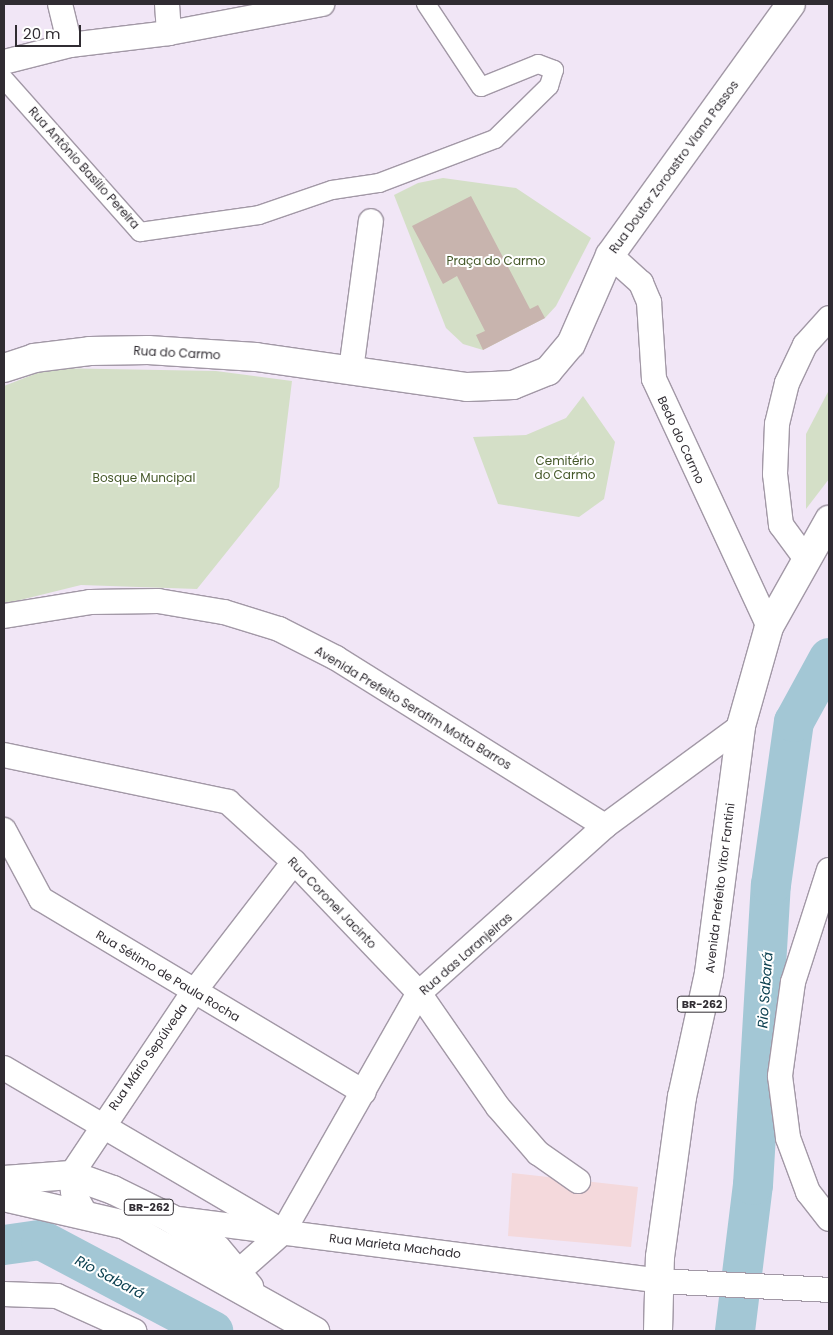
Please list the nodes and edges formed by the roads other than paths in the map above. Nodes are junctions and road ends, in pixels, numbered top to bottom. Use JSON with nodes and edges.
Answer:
{"nodes":[{"id":1,"x":60,"y":4,"type":"edge"},
{"id":2,"x":167,"y":4,"type":"edge"},
{"id":3,"x":322,"y":4,"type":"edge"},
{"id":4,"x":426,"y":4,"type":"edge"},
{"id":5,"x":791,"y":4,"type":"edge"},
{"id":6,"x":169,"y":33,"type":"junction"},
{"id":7,"x":70,"y":45,"type":"junction"},
{"id":8,"x":4,"y":62,"type":"edge"},
{"id":9,"x":4,"y":79,"type":"edge"},
{"id":10,"x":371,"y":221,"type":"dead end"},
{"id":11,"x":610,"y":255,"type":"junction"},
{"id":12,"x":829,"y":318,"type":"edge"},
{"id":13,"x":4,"y":368,"type":"edge"},
{"id":14,"x":351,"y":370,"type":"junction"},
{"id":15,"x":829,"y":520,"type":"edge"},
{"id":16,"x":806,"y":559,"type":"junction"},
{"id":17,"x":4,"y":616,"type":"edge"},
{"id":18,"x":770,"y":627,"type":"junction"},
{"id":19,"x":741,"y":726,"type":"junction"},
{"id":20,"x":4,"y":755,"type":"edge"},
{"id":21,"x":605,"y":826,"type":"junction"},
{"id":22,"x":4,"y":830,"type":"edge"},
{"id":23,"x":294,"y":862,"type":"junction"},
{"id":24,"x":829,"y":870,"type":"edge"},
{"id":25,"x":192,"y":993,"type":"junction"},
{"id":26,"x":419,"y":993,"type":"junction"},
{"id":27,"x":4,"y":1068,"type":"edge"},
{"id":28,"x":364,"y":1092,"type":"junction"},
{"id":29,"x":100,"y":1126,"type":"junction"},
{"id":30,"x":71,"y":1175,"type":"junction"},
{"id":31,"x":4,"y":1180,"type":"edge"},
{"id":32,"x":578,"y":1181,"type":"dead end"},
{"id":33,"x":4,"y":1198,"type":"edge"},
{"id":34,"x":86,"y":1215,"type":"junction"},
{"id":35,"x":170,"y":1218,"type":"junction"},
{"id":36,"x":829,"y":1219,"type":"edge"},
{"id":37,"x":283,"y":1232,"type":"junction"},
{"id":38,"x":227,"y":1274,"type":"junction"},
{"id":39,"x":672,"y":1281,"type":"junction"},
{"id":40,"x":829,"y":1290,"type":"edge"},
{"id":41,"x":4,"y":1294,"type":"edge"},
{"id":42,"x":134,"y":1331,"type":"edge"},
{"id":43,"x":315,"y":1331,"type":"edge"},
{"id":44,"x":658,"y":1331,"type":"edge"}],
"edges":[{"from":1,"to":7,"type":"street"},
{"from":2,"to":6,"type":"street"},
{"from":3,"to":6,"type":"street"},
{"from":4,"to":9,"type":"street","name":"Rua Antônio Basílio Pereira"},
{"from":5,"to":11,"type":"main road","name":"Rua Doutor Zoroastro Viana Passos"},
{"from":6,"to":7,"type":"street"},
{"from":7,"to":8,"type":"street"},
{"from":10,"to":14,"type":"street"},
{"from":11,"to":14,"type":"main road","name":"Rua Doutor Zoroastro Viana Passos"},
{"from":11,"to":18,"type":"street","name":"Bedo do Carmo"},
{"from":12,"to":16,"type":"street"},
{"from":13,"to":14,"type":"main road","name":"Rua do Carmo"},
{"from":15,"to":16,"type":"main road","name":"Avenida Prefeito Vitor Fantini","number":"BR-262"},
{"from":16,"to":18,"type":"main road","name":"Avenida Prefeito Vitor Fantini","number":"BR-262"},
{"from":17,"to":21,"type":"street","name":"Avenida Prefeito Serafim Motta Barros"},
{"from":18,"to":19,"type":"main road","name":"Avenida Prefeito Vitor Fantini","number":"BR-262"},
{"from":19,"to":21,"type":"street","name":"Rua das Laranjeiras"},
{"from":19,"to":39,"type":"main road","name":"Avenida Prefeito Vitor Fantini","number":"BR-262"},
{"from":20,"to":23,"type":"street","name":"Rua Coronel Jacinto"},
{"from":21,"to":26,"type":"street","name":"Rua das Laranjeiras"},
{"from":22,"to":25,"type":"street","name":"Rua Sétimo de Paula Rocha"},
{"from":23,"to":25,"type":"street","name":"Rua Mário Sepúlveda"},
{"from":23,"to":26,"type":"street","name":"Rua Coronel Jacinto"},
{"from":24,"to":36,"type":"street"},
{"from":25,"to":28,"type":"street","name":"Rua Sétimo de Paula Rocha"},
{"from":25,"to":29,"type":"street","name":"Rua Mário Sepúlveda"},
{"from":26,"to":28,"type":"street","name":"Rua das Laranjeiras"},
{"from":26,"to":32,"type":"street","name":"Rua Coronel Jacinto"},
{"from":27,"to":29,"type":"street","name":"Rua Marieta Machado"},
{"from":28,"to":37,"type":"street","name":"Rua das Laranjeiras"},
{"from":29,"to":30,"type":"street","name":"Rua Mário Sepúlveda"},
{"from":29,"to":37,"type":"street","name":"Rua Marieta Machado"},
{"from":30,"to":31,"type":"main road","number":"BR-262"},
{"from":30,"to":34,"type":"street"},
{"from":30,"to":35,"type":"main road","number":"BR-262"},
{"from":33,"to":34,"type":"main road","number":"BR-262"},
{"from":34,"to":38,"type":"main road","number":"BR-262"},
{"from":35,"to":37,"type":"street"},
{"from":35,"to":38,"type":"main road","number":"BR-262"},
{"from":37,"to":38,"type":"street","name":"Rua das Laranjeiras"},
{"from":37,"to":39,"type":"street","name":"Rua Marieta Machado"},
{"from":38,"to":43,"type":"main road","number":"BR-262"},
{"from":39,"to":40,"type":"street","name":"Rua Marieta Machado"},
{"from":39,"to":44,"type":"main road","name":"Avenida Prefeito Vitor Fantini","number":"BR-262"},
{"from":41,"to":42,"type":"street"}]}
